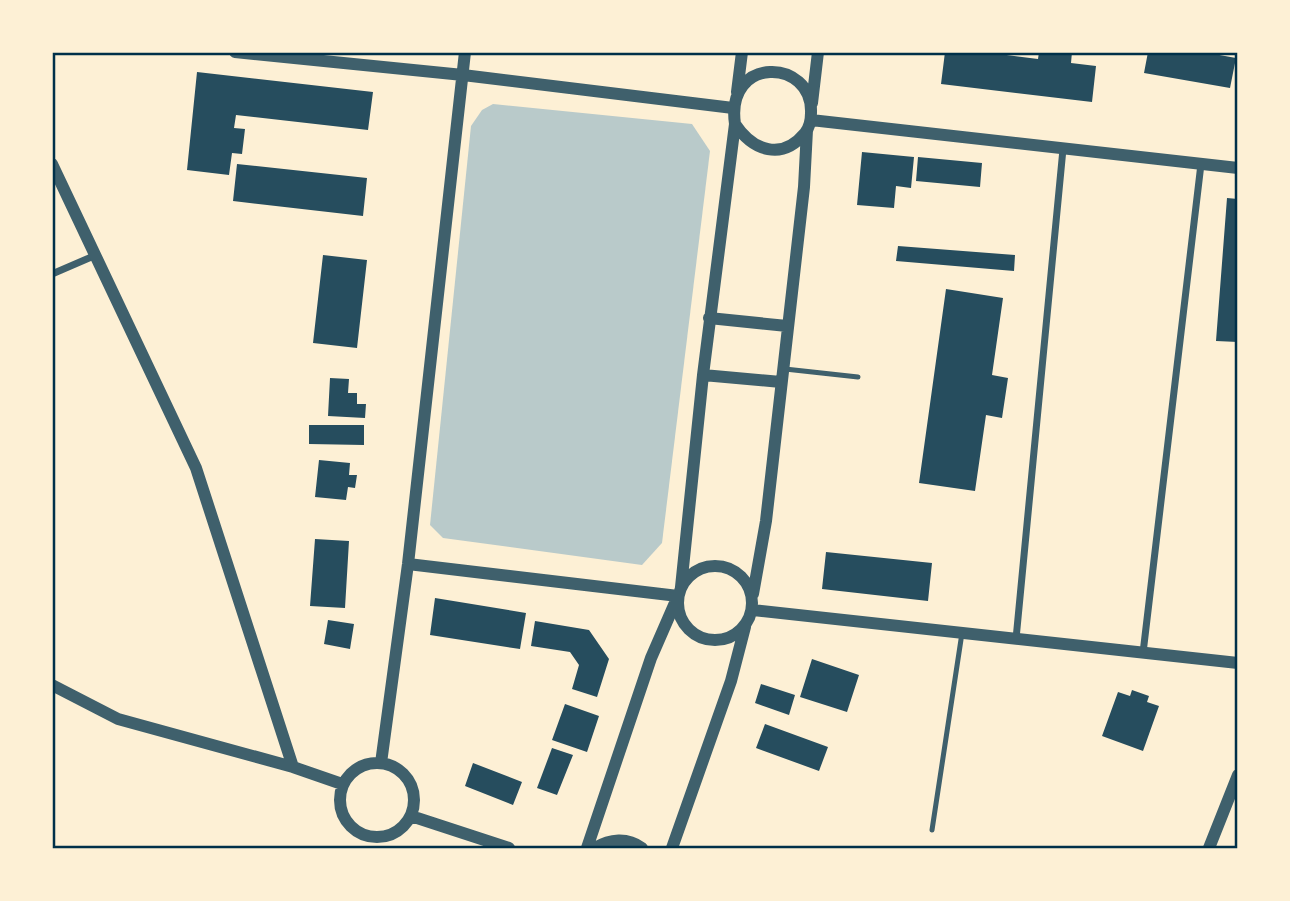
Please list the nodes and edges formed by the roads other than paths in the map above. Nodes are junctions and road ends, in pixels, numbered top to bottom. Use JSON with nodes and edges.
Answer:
{"nodes":[{"id":1,"x":235,"y":52,"type":"edge"},
{"id":2,"x":465,"y":52,"type":"edge"},
{"id":3,"x":742,"y":52,"type":"edge"},
{"id":4,"x":818,"y":52,"type":"edge"},
{"id":5,"x":463,"y":75,"type":"junction"},
{"id":6,"x":737,"y":92,"type":"junction"},
{"id":7,"x":812,"y":103,"type":"junction"},
{"id":8,"x":733,"y":108,"type":"junction"},
{"id":9,"x":735,"y":124,"type":"junction"},
{"id":10,"x":809,"y":125,"type":"junction"},
{"id":11,"x":1063,"y":149,"type":"junction"},
{"id":12,"x":52,"y":164,"type":"edge"},
{"id":13,"x":1201,"y":164,"type":"junction"},
{"id":14,"x":1237,"y":168,"type":"edge"},
{"id":15,"x":96,"y":255,"type":"junction"},
{"id":16,"x":52,"y":274,"type":"edge"},
{"id":17,"x":709,"y":318,"type":"junction"},
{"id":18,"x":787,"y":326,"type":"junction"},
{"id":19,"x":782,"y":368,"type":"junction"},
{"id":20,"x":703,"y":376,"type":"junction"},
{"id":21,"x":858,"y":377,"type":"dead end"},
{"id":22,"x":781,"y":382,"type":"junction"},
{"id":23,"x":408,"y":564,"type":"junction"},
{"id":24,"x":679,"y":592,"type":"junction"},
{"id":25,"x":752,"y":594,"type":"junction"},
{"id":26,"x":753,"y":610,"type":"junction"},
{"id":27,"x":745,"y":626,"type":"junction"},
{"id":28,"x":962,"y":633,"type":"junction"},
{"id":29,"x":1016,"y":639,"type":"junction"},
{"id":30,"x":1143,"y":653,"type":"junction"},
{"id":31,"x":1237,"y":663,"type":"edge"},
{"id":32,"x":52,"y":685,"type":"edge"},
{"id":33,"x":381,"y":762,"type":"junction"},
{"id":34,"x":293,"y":766,"type":"junction"},
{"id":35,"x":1237,"y":775,"type":"edge"},
{"id":36,"x":342,"y":784,"type":"junction"},
{"id":37,"x":411,"y":816,"type":"junction"},
{"id":38,"x":932,"y":830,"type":"dead end"},
{"id":39,"x":371,"y":843,"type":"edge"},
{"id":40,"x":509,"y":849,"type":"edge"},
{"id":41,"x":587,"y":849,"type":"edge"},
{"id":42,"x":595,"y":849,"type":"edge"},
{"id":43,"x":642,"y":849,"type":"edge"},
{"id":44,"x":672,"y":849,"type":"edge"},
{"id":45,"x":1209,"y":849,"type":"edge"}],
"edges":[{"from":1,"to":5,"type":"street"},
{"from":2,"to":5,"type":"street"},
{"from":3,"to":6,"type":"street"},
{"from":4,"to":7,"type":"street"},
{"from":5,"to":8,"type":"street"},
{"from":5,"to":23,"type":"street"},
{"from":6,"to":7,"type":"street"},
{"from":6,"to":8,"type":"street"},
{"from":7,"to":10,"type":"street"},
{"from":8,"to":9,"type":"street"},
{"from":9,"to":10,"type":"street"},
{"from":9,"to":17,"type":"street"},
{"from":10,"to":11,"type":"street"},
{"from":10,"to":18,"type":"street"},
{"from":11,"to":13,"type":"street"},
{"from":11,"to":29,"type":"street"},
{"from":12,"to":15,"type":"street"},
{"from":13,"to":14,"type":"street"},
{"from":13,"to":30,"type":"street"},
{"from":15,"to":16,"type":"street"},
{"from":15,"to":34,"type":"street"},
{"from":17,"to":18,"type":"street"},
{"from":17,"to":20,"type":"street"},
{"from":18,"to":19,"type":"street"},
{"from":19,"to":21,"type":"lane"},
{"from":19,"to":22,"type":"street"},
{"from":20,"to":22,"type":"street"},
{"from":20,"to":24,"type":"street"},
{"from":22,"to":25,"type":"street"},
{"from":23,"to":24,"type":"street"},
{"from":23,"to":33,"type":"street"},
{"from":24,"to":25,"type":"street"},
{"from":24,"to":27,"type":"street"},
{"from":24,"to":41,"type":"street"},
{"from":25,"to":26,"type":"street"},
{"from":26,"to":27,"type":"street"},
{"from":26,"to":28,"type":"street"},
{"from":27,"to":44,"type":"street"},
{"from":28,"to":29,"type":"street"},
{"from":28,"to":38,"type":"lane"},
{"from":29,"to":30,"type":"street"},
{"from":30,"to":31,"type":"street"},
{"from":32,"to":34,"type":"street"},
{"from":33,"to":36,"type":"street"},
{"from":33,"to":37,"type":"street"},
{"from":34,"to":36,"type":"street"},
{"from":35,"to":45,"type":"street"},
{"from":36,"to":39,"type":"street"},
{"from":37,"to":39,"type":"street"},
{"from":37,"to":40,"type":"street"},
{"from":42,"to":43,"type":"street"}]}
